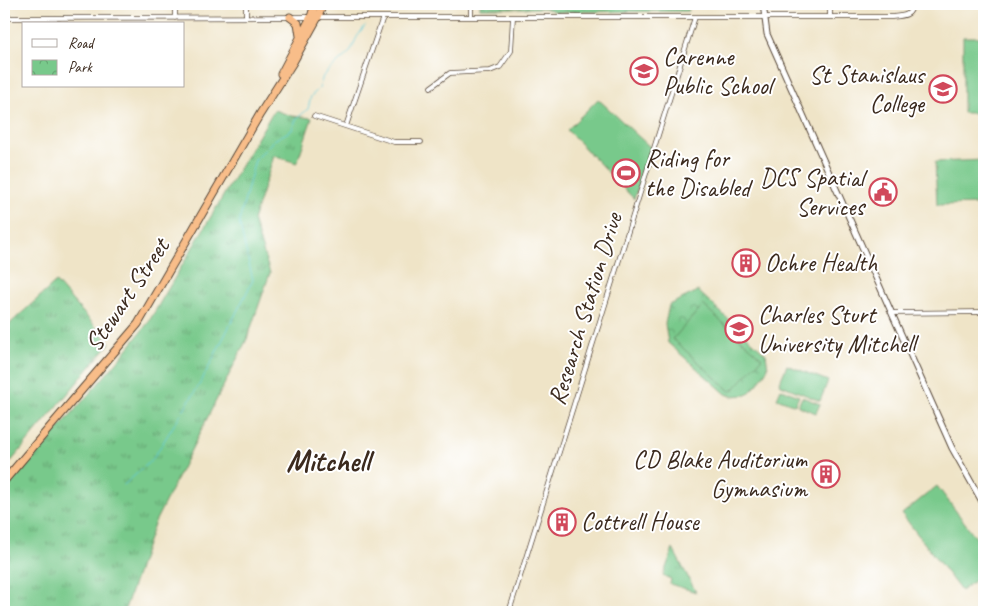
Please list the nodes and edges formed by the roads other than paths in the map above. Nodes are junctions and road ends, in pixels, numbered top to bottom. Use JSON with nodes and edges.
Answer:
{"nodes":[{"id":1,"x":175,"y":4,"type":"edge"},
{"id":2,"x":246,"y":4,"type":"edge"},
{"id":3,"x":315,"y":4,"type":"edge"},
{"id":4,"x":323,"y":4,"type":"edge"},
{"id":5,"x":471,"y":4,"type":"edge"},
{"id":6,"x":763,"y":4,"type":"edge"},
{"id":7,"x":830,"y":4,"type":"edge"},
{"id":8,"x":912,"y":4,"type":"edge"},
{"id":9,"x":246,"y":16,"type":"junction"},
{"id":10,"x":471,"y":16,"type":"junction"},
{"id":11,"x":695,"y":16,"type":"junction"},
{"id":12,"x":830,"y":16,"type":"junction"},
{"id":13,"x":290,"y":17,"type":"junction"},
{"id":14,"x":314,"y":17,"type":"junction"},
{"id":15,"x":383,"y":17,"type":"junction"},
{"id":16,"x":513,"y":17,"type":"junction"},
{"id":17,"x":763,"y":17,"type":"junction"},
{"id":18,"x":4,"y":18,"type":"edge"},
{"id":19,"x":175,"y":18,"type":"junction"},
{"id":20,"x":298,"y":41,"type":"junction"},
{"id":21,"x":431,"y":87,"type":"dead end"},
{"id":22,"x":260,"y":114,"type":"junction"},
{"id":23,"x":314,"y":116,"type":"dead end"},
{"id":24,"x":346,"y":126,"type":"junction"},
{"id":25,"x":421,"y":142,"type":"dead end"},
{"id":26,"x":984,"y":312,"type":"edge"},
{"id":27,"x":892,"y":313,"type":"junction"},
{"id":28,"x":4,"y":481,"type":"edge"},
{"id":29,"x":984,"y":505,"type":"edge"},
{"id":30,"x":508,"y":612,"type":"edge"}],
"edges":[{"from":1,"to":19,"type":"street"},
{"from":2,"to":9,"type":"street"},
{"from":3,"to":14,"type":"highway","name":"Stewart Street"},
{"from":4,"to":14,"type":"highway","name":"Stewart Street"},
{"from":5,"to":10,"type":"street"},
{"from":6,"to":17,"type":"street"},
{"from":7,"to":12,"type":"street"},
{"from":8,"to":12,"type":"street"},
{"from":9,"to":13,"type":"street"},
{"from":9,"to":19,"type":"street"},
{"from":10,"to":15,"type":"street"},
{"from":10,"to":16,"type":"street"},
{"from":11,"to":16,"type":"street"},
{"from":11,"to":17,"type":"street"},
{"from":11,"to":30,"type":"street","name":"Research Station Drive"},
{"from":12,"to":17,"type":"street"},
{"from":13,"to":14,"type":"street"},
{"from":13,"to":20,"type":"highway"},
{"from":14,"to":15,"type":"street"},
{"from":14,"to":20,"type":"highway","name":"Stewart Street"},
{"from":14,"to":22,"type":"highway","name":"Stewart Street"},
{"from":15,"to":24,"type":"street"},
{"from":16,"to":21,"type":"street"},
{"from":17,"to":27,"type":"street"},
{"from":18,"to":19,"type":"street"},
{"from":20,"to":22,"type":"highway","name":"Stewart Street"},
{"from":22,"to":28,"type":"highway","name":"Stewart Street"},
{"from":23,"to":24,"type":"street"},
{"from":24,"to":25,"type":"street"},
{"from":26,"to":27,"type":"street"},
{"from":27,"to":29,"type":"street"}]}
